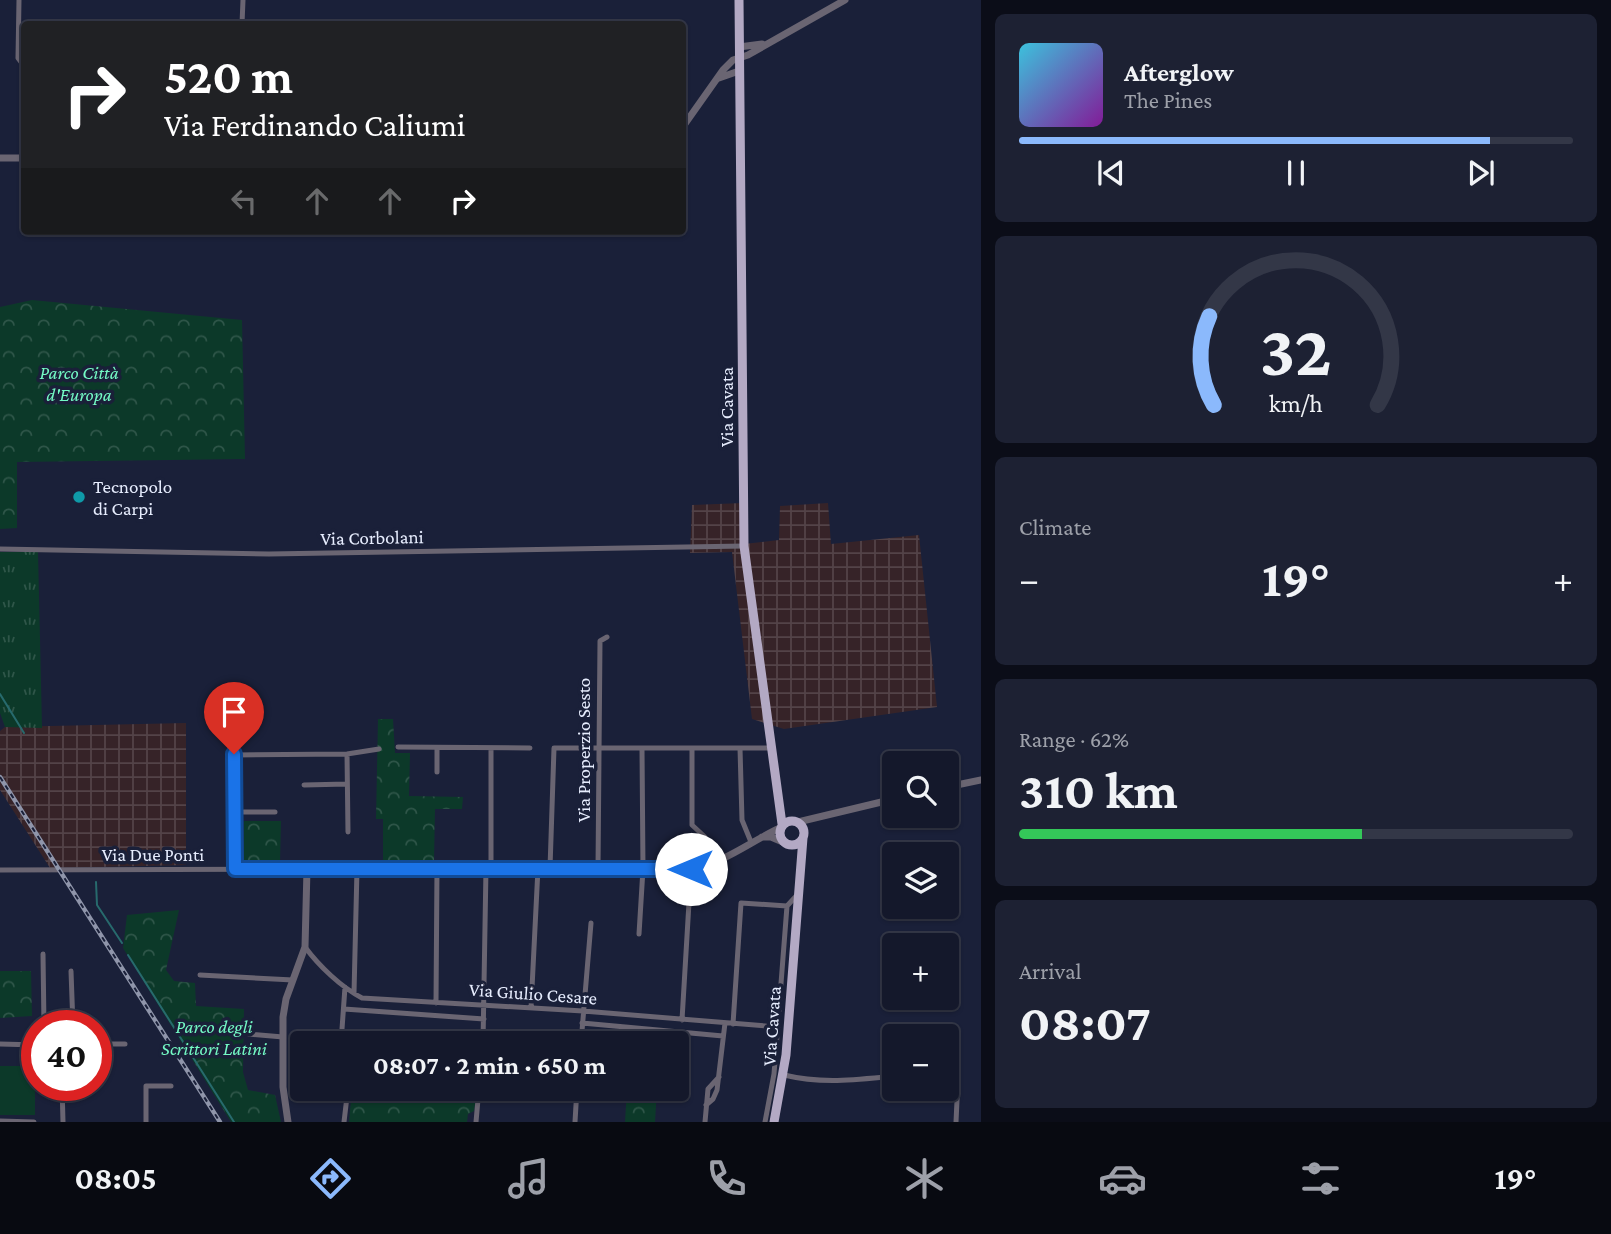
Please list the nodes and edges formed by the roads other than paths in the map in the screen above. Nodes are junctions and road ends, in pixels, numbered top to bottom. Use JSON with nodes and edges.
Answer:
{"nodes":[{"id":1,"x":19,"y":0,"type":"edge"},
{"id":2,"x":243,"y":0,"type":"edge"},
{"id":3,"x":739,"y":0,"type":"edge"},
{"id":4,"x":845,"y":0,"type":"edge"},
{"id":5,"x":22,"y":21,"type":"edge"},
{"id":6,"x":242,"y":21,"type":"edge"},
{"id":7,"x":21,"y":33,"type":"edge"},
{"id":8,"x":770,"y":42,"type":"junction"},
{"id":9,"x":739,"y":47,"type":"junction"},
{"id":10,"x":739,"y":58,"type":"junction"},
{"id":11,"x":21,"y":62,"type":"edge"},
{"id":12,"x":739,"y":71,"type":"junction"},
{"id":13,"x":718,"y":79,"type":"junction"},
{"id":14,"x":686,"y":123,"type":"edge"},
{"id":15,"x":0,"y":158,"type":"edge"},
{"id":16,"x":21,"y":158,"type":"edge"},
{"id":17,"x":744,"y":546,"type":"junction"},
{"id":18,"x":0,"y":549,"type":"edge"},
{"id":19,"x":607,"y":636,"type":"dead end"},
{"id":20,"x":234,"y":731,"type":"dead end"},
{"id":21,"x":398,"y":747,"type":"dead end"},
{"id":22,"x":437,"y":748,"type":"junction"},
{"id":23,"x":530,"y":748,"type":"dead end"},
{"id":24,"x":599,"y":748,"type":"junction"},
{"id":25,"x":692,"y":748,"type":"junction"},
{"id":26,"x":740,"y":748,"type":"junction"},
{"id":27,"x":770,"y":748,"type":"junction"},
{"id":28,"x":379,"y":749,"type":"dead end"},
{"id":29,"x":491,"y":749,"type":"junction"},
{"id":30,"x":642,"y":749,"type":"junction"},
{"id":31,"x":234,"y":754,"type":"junction"},
{"id":32,"x":347,"y":754,"type":"junction"},
{"id":33,"x":437,"y":772,"type":"dead end"},
{"id":34,"x":981,"y":780,"type":"edge"},
{"id":35,"x":347,"y":784,"type":"junction"},
{"id":36,"x":304,"y":785,"type":"dead end"},
{"id":37,"x":959,"y":785,"type":"edge"},
{"id":38,"x":882,"y":802,"type":"edge"},
{"id":39,"x":234,"y":811,"type":"junction"},
{"id":40,"x":275,"y":812,"type":"dead end"},
{"id":41,"x":790,"y":824,"type":"junction"},
{"id":42,"x":348,"y":832,"type":"dead end"},
{"id":43,"x":803,"y":838,"type":"junction"},
{"id":44,"x":754,"y":840,"type":"junction"},
{"id":45,"x":787,"y":844,"type":"junction"},
{"id":46,"x":707,"y":866,"type":"junction"},
{"id":47,"x":437,"y":868,"type":"junction"},
{"id":48,"x":488,"y":868,"type":"junction"},
{"id":49,"x":538,"y":868,"type":"junction"},
{"id":50,"x":550,"y":868,"type":"junction"},
{"id":51,"x":598,"y":868,"type":"junction"},
{"id":52,"x":799,"y":868,"type":"junction"},
{"id":53,"x":235,"y":869,"type":"junction"},
{"id":54,"x":307,"y":869,"type":"junction"},
{"id":55,"x":357,"y":869,"type":"junction"},
{"id":56,"x":643,"y":869,"type":"junction"},
{"id":57,"x":691,"y":869,"type":"junction"},
{"id":58,"x":0,"y":870,"type":"edge"},
{"id":59,"x":798,"y":894,"type":"junction"},
{"id":60,"x":787,"y":906,"type":"junction"},
{"id":61,"x":591,"y":923,"type":"dead end"},
{"id":62,"x":639,"y":934,"type":"dead end"},
{"id":63,"x":305,"y":947,"type":"junction"},
{"id":64,"x":43,"y":954,"type":"dead end"},
{"id":65,"x":71,"y":971,"type":"dead end"},
{"id":66,"x":200,"y":975,"type":"dead end"},
{"id":67,"x":293,"y":980,"type":"junction"},
{"id":68,"x":345,"y":986,"type":"junction"},
{"id":69,"x":354,"y":993,"type":"junction"},
{"id":70,"x":436,"y":1003,"type":"junction"},
{"id":71,"x":484,"y":1004,"type":"junction"},
{"id":72,"x":531,"y":1008,"type":"junction"},
{"id":73,"x":344,"y":1009,"type":"junction"},
{"id":74,"x":44,"y":1010,"type":"edge"},
{"id":75,"x":72,"y":1010,"type":"edge"},
{"id":76,"x":583,"y":1011,"type":"junction"},
{"id":77,"x":484,"y":1019,"type":"junction"},
{"id":78,"x":682,"y":1020,"type":"junction"},
{"id":79,"x":582,"y":1023,"type":"junction"},
{"id":80,"x":725,"y":1023,"type":"junction"},
{"id":81,"x":733,"y":1024,"type":"junction"},
{"id":82,"x":778,"y":1027,"type":"junction"},
{"id":83,"x":342,"y":1031,"type":"edge"},
{"id":84,"x":484,"y":1031,"type":"edge"},
{"id":85,"x":582,"y":1031,"type":"edge"},
{"id":86,"x":249,"y":1034,"type":"dead end"},
{"id":87,"x":723,"y":1036,"type":"junction"},
{"id":88,"x":283,"y":1037,"type":"junction"},
{"id":89,"x":0,"y":1044,"type":"edge"},
{"id":90,"x":112,"y":1044,"type":"edge"},
{"id":91,"x":125,"y":1044,"type":"dead end"},
{"id":92,"x":21,"y":1045,"type":"edge"},
{"id":93,"x":784,"y":1075,"type":"junction"},
{"id":94,"x":882,"y":1077,"type":"edge"},
{"id":95,"x":171,"y":1086,"type":"dead end"},
{"id":96,"x":62,"y":1101,"type":"edge"},
{"id":97,"x":346,"y":1101,"type":"edge"},
{"id":98,"x":478,"y":1101,"type":"edge"},
{"id":99,"x":576,"y":1101,"type":"edge"},
{"id":100,"x":957,"y":1101,"type":"edge"},
{"id":101,"x":0,"y":1121,"type":"edge"},
{"id":102,"x":34,"y":1122,"type":"edge"},
{"id":103,"x":63,"y":1122,"type":"edge"},
{"id":104,"x":146,"y":1122,"type":"edge"},
{"id":105,"x":288,"y":1122,"type":"edge"},
{"id":106,"x":344,"y":1122,"type":"edge"},
{"id":107,"x":477,"y":1122,"type":"edge"},
{"id":108,"x":575,"y":1122,"type":"edge"},
{"id":109,"x":705,"y":1122,"type":"edge"},
{"id":110,"x":765,"y":1122,"type":"edge"},
{"id":111,"x":774,"y":1122,"type":"edge"},
{"id":112,"x":956,"y":1122,"type":"edge"}],
"edges":[{"from":1,"to":5,"type":"street"},
{"from":2,"to":6,"type":"street"},
{"from":3,"to":9,"type":"main road","name":"Via Cavata"},
{"from":4,"to":8,"type":"street"},
{"from":7,"to":11,"type":"street"},
{"from":8,"to":9,"type":"street"},
{"from":8,"to":10,"type":"street"},
{"from":9,"to":10,"type":"main road","name":"Via Cavata"},
{"from":10,"to":12,"type":"main road","name":"Via Cavata"},
{"from":10,"to":13,"type":"street"},
{"from":12,"to":13,"type":"street"},
{"from":12,"to":17,"type":"main road","name":"Via Cavata"},
{"from":13,"to":14,"type":"street"},
{"from":15,"to":16,"type":"street"},
{"from":17,"to":18,"type":"street","name":"Via Corbolani"},
{"from":17,"to":27,"type":"main road","name":"Via Cavata"},
{"from":19,"to":24,"type":"street","name":"Via Properzio Sesto"},
{"from":20,"to":31,"type":"street"},
{"from":21,"to":22,"type":"street"},
{"from":22,"to":29,"type":"street"},
{"from":22,"to":33,"type":"street"},
{"from":23,"to":29,"type":"street"},
{"from":24,"to":30,"type":"street"},
{"from":24,"to":50,"type":"street"},
{"from":24,"to":51,"type":"street","name":"Via Properzio Sesto"},
{"from":25,"to":26,"type":"street"},
{"from":25,"to":30,"type":"street"},
{"from":25,"to":46,"type":"street"},
{"from":26,"to":27,"type":"street"},
{"from":26,"to":44,"type":"street"},
{"from":27,"to":41,"type":"main road","name":"Via Cavata"},
{"from":28,"to":32,"type":"street"},
{"from":29,"to":48,"type":"street"},
{"from":30,"to":56,"type":"street"},
{"from":31,"to":32,"type":"street"},
{"from":31,"to":39,"type":"street"},
{"from":32,"to":35,"type":"street"},
{"from":34,"to":37,"type":"street"},
{"from":35,"to":36,"type":"street"},
{"from":35,"to":42,"type":"street"},
{"from":38,"to":41,"type":"street","name":"Via Due Ponti"},
{"from":39,"to":40,"type":"street"},
{"from":39,"to":53,"type":"street"},
{"from":41,"to":43,"type":"main road","name":"Via Cavata"},
{"from":41,"to":44,"type":"street","name":"Via Due Ponti"},
{"from":41,"to":45,"type":"main road","name":"Via Cavata"},
{"from":43,"to":45,"type":"main road"},
{"from":43,"to":52,"type":"main road","name":"Via Cavata"},
{"from":44,"to":45,"type":"street"},
{"from":44,"to":46,"type":"street","name":"Via Due Ponti"},
{"from":45,"to":52,"type":"main road","name":"Via Cavata"},
{"from":46,"to":57,"type":"street","name":"Via Due Ponti"},
{"from":47,"to":48,"type":"street","name":"Via Due Ponti"},
{"from":47,"to":55,"type":"street","name":"Via Due Ponti"},
{"from":47,"to":70,"type":"street"},
{"from":48,"to":49,"type":"street","name":"Via Due Ponti"},
{"from":48,"to":71,"type":"street"},
{"from":49,"to":50,"type":"street","name":"Via Due Ponti"},
{"from":49,"to":72,"type":"street"},
{"from":50,"to":51,"type":"street","name":"Via Due Ponti"},
{"from":51,"to":56,"type":"street","name":"Via Due Ponti"},
{"from":52,"to":59,"type":"main road","name":"Via Cavata"},
{"from":53,"to":54,"type":"street","name":"Via Due Ponti"},
{"from":53,"to":58,"type":"street","name":"Via Due Ponti"},
{"from":54,"to":55,"type":"street","name":"Via Due Ponti"},
{"from":54,"to":63,"type":"street"},
{"from":55,"to":69,"type":"street"},
{"from":56,"to":57,"type":"street","name":"Via Due Ponti"},
{"from":56,"to":62,"type":"street"},
{"from":57,"to":78,"type":"street"},
{"from":59,"to":60,"type":"street"},
{"from":59,"to":93,"type":"main road","name":"Via Cavata"},
{"from":60,"to":81,"type":"street"},
{"from":60,"to":82,"type":"street"},
{"from":61,"to":76,"type":"street"},
{"from":63,"to":67,"type":"street"},
{"from":63,"to":68,"type":"street","name":"Via Giulio Cesare"},
{"from":64,"to":74,"type":"street"},
{"from":65,"to":75,"type":"street"},
{"from":66,"to":67,"type":"street"},
{"from":67,"to":88,"type":"street"},
{"from":68,"to":69,"type":"street","name":"Via Giulio Cesare"},
{"from":68,"to":73,"type":"street"},
{"from":69,"to":70,"type":"street","name":"Via Giulio Cesare"},
{"from":70,"to":71,"type":"street","name":"Via Giulio Cesare"},
{"from":71,"to":72,"type":"street","name":"Via Giulio Cesare"},
{"from":71,"to":77,"type":"street"},
{"from":72,"to":76,"type":"street","name":"Via Giulio Cesare"},
{"from":73,"to":77,"type":"street","name":"Via Giulio Cesare"},
{"from":73,"to":83,"type":"street"},
{"from":76,"to":78,"type":"street","name":"Via Giulio Cesare"},
{"from":76,"to":79,"type":"street"},
{"from":77,"to":84,"type":"street"},
{"from":78,"to":80,"type":"street","name":"Via Giulio Cesare"},
{"from":79,"to":85,"type":"street"},
{"from":79,"to":87,"type":"street","name":"Via Giulio Cesare"},
{"from":80,"to":81,"type":"street","name":"Via Giulio Cesare"},
{"from":80,"to":87,"type":"street"},
{"from":81,"to":82,"type":"street","name":"Via Giulio Cesare"},
{"from":82,"to":110,"type":"street"},
{"from":86,"to":88,"type":"street"},
{"from":87,"to":109,"type":"street"},
{"from":88,"to":105,"type":"street"},
{"from":89,"to":92,"type":"street"},
{"from":90,"to":91,"type":"street"},
{"from":93,"to":94,"type":"street","name":"Via Cavata"},
{"from":93,"to":111,"type":"main road"},
{"from":95,"to":104,"type":"street"},
{"from":96,"to":103,"type":"street"},
{"from":97,"to":106,"type":"street"},
{"from":98,"to":107,"type":"street"},
{"from":99,"to":108,"type":"street"},
{"from":100,"to":112,"type":"street"},
{"from":101,"to":102,"type":"street"}]}
